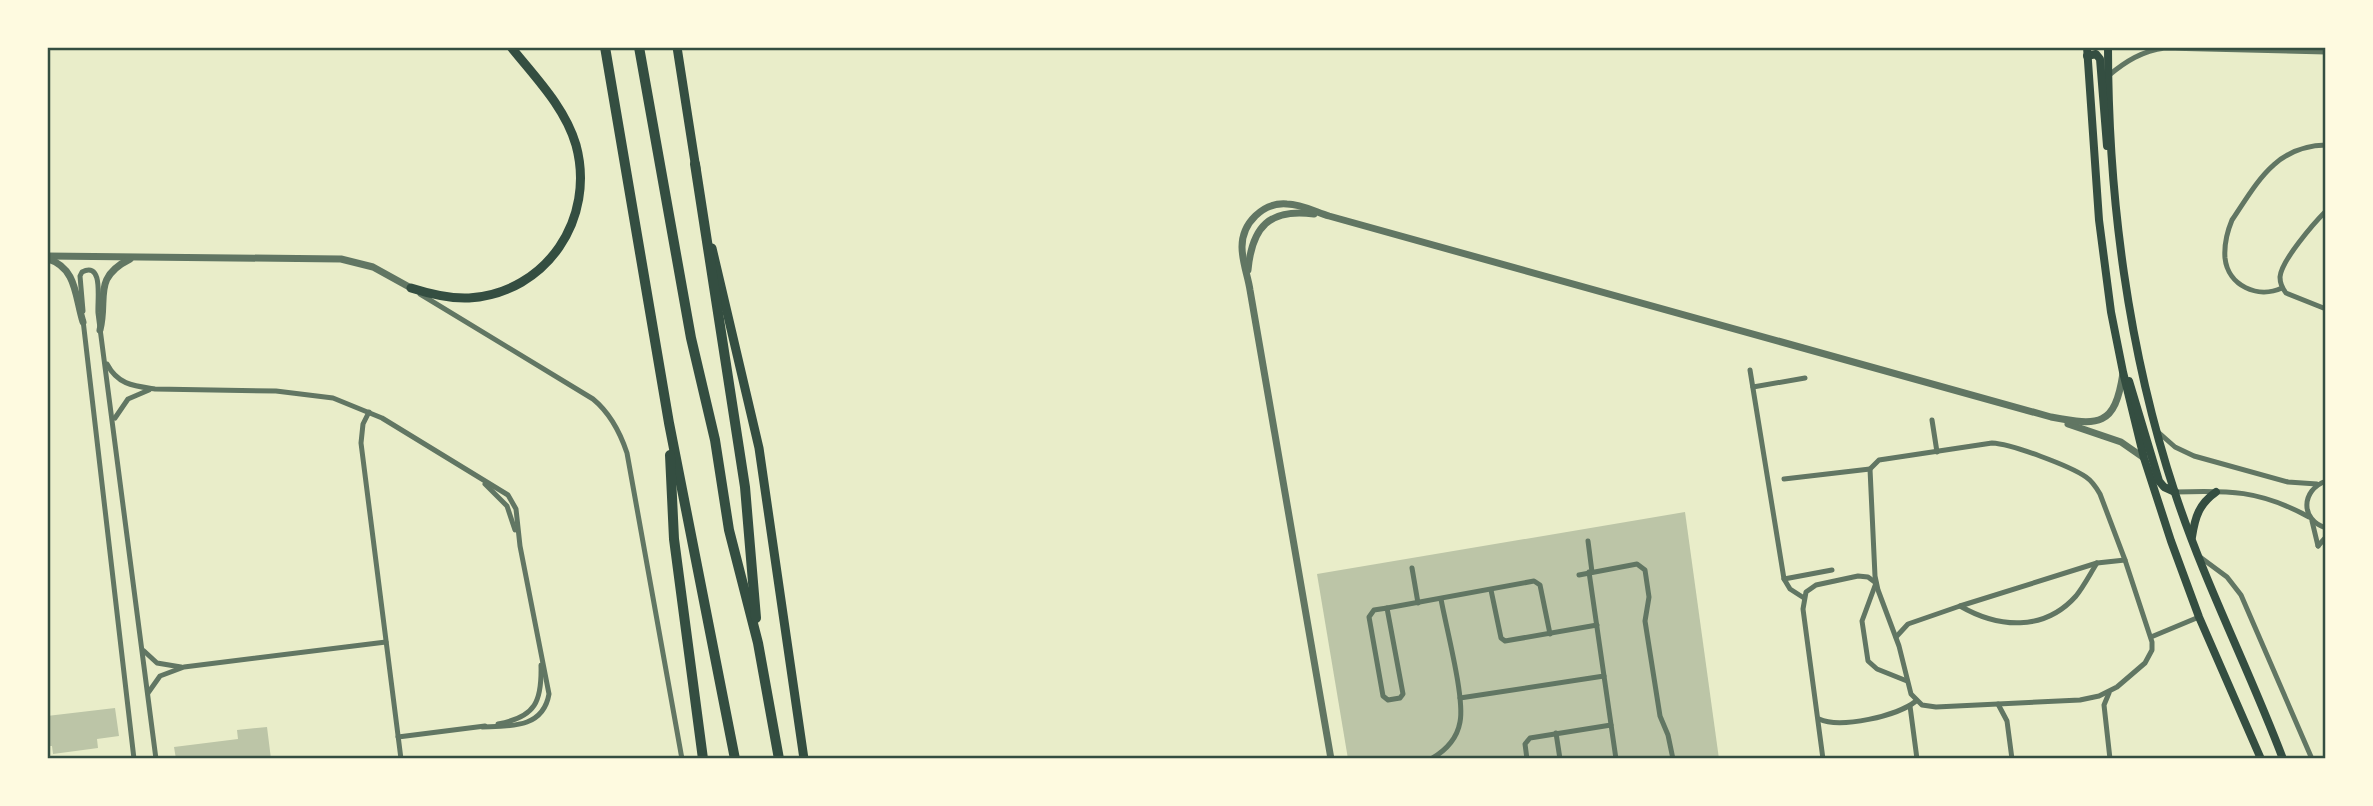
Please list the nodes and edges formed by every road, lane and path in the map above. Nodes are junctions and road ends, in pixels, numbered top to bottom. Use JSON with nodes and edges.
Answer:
{"nodes":[{"id":1,"x":511,"y":47,"type":"edge"},
{"id":2,"x":606,"y":47,"type":"edge"},
{"id":3,"x":639,"y":47,"type":"edge"},
{"id":4,"x":677,"y":47,"type":"edge"},
{"id":5,"x":2108,"y":47,"type":"edge"},
{"id":6,"x":2146,"y":49,"type":"edge"},
{"id":7,"x":2087,"y":51,"type":"edge"},
{"id":8,"x":2326,"y":52,"type":"edge"},
{"id":9,"x":2108,"y":76,"type":"junction"},
{"id":10,"x":2326,"y":145,"type":"edge"},
{"id":11,"x":695,"y":164,"type":"junction"},
{"id":12,"x":2113,"y":176,"type":"junction"},
{"id":13,"x":2326,"y":211,"type":"edge"},
{"id":14,"x":1329,"y":216,"type":"junction"},
{"id":15,"x":134,"y":257,"type":"junction"},
{"id":16,"x":47,"y":258,"type":"edge"},
{"id":17,"x":1247,"y":274,"type":"junction"},
{"id":18,"x":411,"y":288,"type":"junction"},
{"id":19,"x":2282,"y":288,"type":"junction"},
{"id":20,"x":2326,"y":309,"type":"edge"},
{"id":21,"x":83,"y":321,"type":"junction"},
{"id":22,"x":100,"y":330,"type":"junction"},
{"id":23,"x":105,"y":360,"type":"junction"},
{"id":24,"x":1750,"y":370,"type":"dead end"},
{"id":25,"x":2123,"y":372,"type":"junction"},
{"id":26,"x":1804,"y":378,"type":"dead end"},
{"id":27,"x":1753,"y":387,"type":"junction"},
{"id":28,"x":155,"y":389,"type":"junction"},
{"id":29,"x":369,"y":412,"type":"junction"},
{"id":30,"x":2051,"y":416,"type":"junction"},
{"id":31,"x":1932,"y":420,"type":"dead end"},
{"id":32,"x":113,"y":421,"type":"junction"},
{"id":33,"x":669,"y":423,"type":"junction"},
{"id":34,"x":2158,"y":432,"type":"junction"},
{"id":35,"x":1937,"y":452,"type":"junction"},
{"id":36,"x":2144,"y":458,"type":"junction"},
{"id":37,"x":1870,"y":469,"type":"junction"},
{"id":38,"x":1784,"y":479,"type":"dead end"},
{"id":39,"x":2326,"y":481,"type":"edge"},
{"id":40,"x":2317,"y":484,"type":"junction"},
{"id":41,"x":2175,"y":492,"type":"junction"},
{"id":42,"x":2216,"y":492,"type":"junction"},
{"id":43,"x":2311,"y":519,"type":"junction"},
{"id":44,"x":2326,"y":528,"type":"edge"},
{"id":45,"x":2326,"y":537,"type":"edge"},
{"id":46,"x":2192,"y":540,"type":"junction"},
{"id":47,"x":1588,"y":541,"type":"dead end"},
{"id":48,"x":2197,"y":553,"type":"junction"},
{"id":49,"x":2125,"y":560,"type":"junction"},
{"id":50,"x":2097,"y":563,"type":"junction"},
{"id":51,"x":1412,"y":568,"type":"dead end"},
{"id":52,"x":1832,"y":570,"type":"dead end"},
{"id":53,"x":1590,"y":572,"type":"junction"},
{"id":54,"x":1579,"y":575,"type":"dead end"},
{"id":55,"x":1784,"y":579,"type":"junction"},
{"id":56,"x":1876,"y":583,"type":"junction"},
{"id":57,"x":1491,"y":590,"type":"junction"},
{"id":58,"x":1804,"y":598,"type":"junction"},
{"id":59,"x":1441,"y":599,"type":"junction"},
{"id":60,"x":1418,"y":603,"type":"junction"},
{"id":61,"x":1960,"y":606,"type":"junction"},
{"id":62,"x":1387,"y":608,"type":"junction"},
{"id":63,"x":2199,"y":617,"type":"junction"},
{"id":64,"x":1597,"y":625,"type":"junction"},
{"id":65,"x":1550,"y":634,"type":"junction"},
{"id":66,"x":1896,"y":637,"type":"junction"},
{"id":67,"x":2151,"y":637,"type":"junction"},
{"id":68,"x":386,"y":642,"type":"junction"},
{"id":69,"x":758,"y":643,"type":"junction"},
{"id":70,"x":142,"y":649,"type":"junction"},
{"id":71,"x":184,"y":667,"type":"junction"},
{"id":72,"x":1604,"y":676,"type":"junction"},
{"id":73,"x":1907,"y":681,"type":"junction"},
{"id":74,"x":2109,"y":692,"type":"junction"},
{"id":75,"x":148,"y":693,"type":"junction"},
{"id":76,"x":1460,"y":698,"type":"junction"},
{"id":77,"x":1916,"y":701,"type":"junction"},
{"id":78,"x":1998,"y":704,"type":"junction"},
{"id":79,"x":1910,"y":706,"type":"junction"},
{"id":80,"x":1819,"y":719,"type":"junction"},
{"id":81,"x":1611,"y":725,"type":"junction"},
{"id":82,"x":1556,"y":733,"type":"junction"},
{"id":83,"x":398,"y":737,"type":"junction"},
{"id":84,"x":134,"y":759,"type":"edge"},
{"id":85,"x":156,"y":759,"type":"edge"},
{"id":86,"x":401,"y":759,"type":"edge"},
{"id":87,"x":682,"y":759,"type":"edge"},
{"id":88,"x":703,"y":759,"type":"edge"},
{"id":89,"x":735,"y":759,"type":"edge"},
{"id":90,"x":779,"y":759,"type":"edge"},
{"id":91,"x":804,"y":759,"type":"edge"},
{"id":92,"x":1331,"y":759,"type":"edge"},
{"id":93,"x":1431,"y":759,"type":"edge"},
{"id":94,"x":1527,"y":759,"type":"edge"},
{"id":95,"x":1560,"y":759,"type":"edge"},
{"id":96,"x":1616,"y":759,"type":"edge"},
{"id":97,"x":1673,"y":759,"type":"edge"},
{"id":98,"x":1823,"y":759,"type":"edge"},
{"id":99,"x":1917,"y":759,"type":"edge"},
{"id":100,"x":2012,"y":759,"type":"edge"},
{"id":101,"x":2110,"y":759,"type":"edge"},
{"id":102,"x":2261,"y":759,"type":"edge"},
{"id":103,"x":2283,"y":759,"type":"edge"},
{"id":104,"x":2312,"y":759,"type":"edge"}],
"edges":[{"from":1,"to":18,"type":"main road"},
{"from":2,"to":33,"type":"highway"},
{"from":3,"to":69,"type":"highway"},
{"from":4,"to":11,"type":"main road"},
{"from":5,"to":9,"type":"main road"},
{"from":6,"to":8,"type":"street"},
{"from":6,"to":9,"type":"street"},
{"from":7,"to":12,"type":"main road"},
{"from":7,"to":25,"type":"main road"},
{"from":9,"to":12,"type":"main road"},
{"from":10,"to":19,"type":"street"},
{"from":11,"to":69,"type":"highway"},
{"from":11,"to":91,"type":"main road"},
{"from":12,"to":34,"type":"main road"},
{"from":13,"to":19,"type":"street"},
{"from":14,"to":17,"type":"street"},
{"from":14,"to":17,"type":"street"},
{"from":14,"to":30,"type":"street"},
{"from":15,"to":16,"type":"street"},
{"from":15,"to":18,"type":"street"},
{"from":15,"to":22,"type":"street"},
{"from":16,"to":21,"type":"street"},
{"from":17,"to":92,"type":"street"},
{"from":18,"to":87,"type":"street"},
{"from":19,"to":20,"type":"street"},
{"from":21,"to":22,"type":"street"},
{"from":21,"to":84,"type":"street"},
{"from":22,"to":23,"type":"street"},
{"from":23,"to":28,"type":"street"},
{"from":23,"to":32,"type":"street"},
{"from":24,"to":27,"type":"street"},
{"from":25,"to":30,"type":"street"},
{"from":25,"to":36,"type":"main road"},
{"from":25,"to":41,"type":"main road"},
{"from":26,"to":27,"type":"street"},
{"from":27,"to":55,"type":"street"},
{"from":28,"to":29,"type":"street"},
{"from":28,"to":32,"type":"street"},
{"from":29,"to":68,"type":"street"},
{"from":29,"to":83,"type":"street"},
{"from":30,"to":36,"type":"street"},
{"from":31,"to":35,"type":"street"},
{"from":32,"to":70,"type":"street"},
{"from":33,"to":88,"type":"highway"},
{"from":33,"to":89,"type":"highway"},
{"from":34,"to":40,"type":"street"},
{"from":34,"to":41,"type":"main road"},
{"from":35,"to":37,"type":"street"},
{"from":35,"to":49,"type":"street"},
{"from":36,"to":63,"type":"main road"},
{"from":37,"to":38,"type":"street"},
{"from":37,"to":56,"type":"street"},
{"from":39,"to":40,"type":"street"},
{"from":40,"to":43,"type":"street"},
{"from":41,"to":42,"type":"street"},
{"from":41,"to":46,"type":"main road"},
{"from":42,"to":43,"type":"street"},
{"from":42,"to":46,"type":"main road"},
{"from":43,"to":44,"type":"street"},
{"from":43,"to":45,"type":"street"},
{"from":46,"to":48,"type":"main road"},
{"from":47,"to":53,"type":"street"},
{"from":48,"to":103,"type":"main road"},
{"from":48,"to":104,"type":"street"},
{"from":49,"to":50,"type":"street"},
{"from":49,"to":67,"type":"street"},
{"from":50,"to":61,"type":"street"},
{"from":50,"to":61,"type":"street"},
{"from":51,"to":60,"type":"street"},
{"from":52,"to":55,"type":"street"},
{"from":53,"to":54,"type":"street"},
{"from":53,"to":64,"type":"street"},
{"from":53,"to":97,"type":"street"},
{"from":55,"to":58,"type":"street"},
{"from":56,"to":58,"type":"street"},
{"from":56,"to":66,"type":"street"},
{"from":56,"to":73,"type":"street"},
{"from":57,"to":59,"type":"street"},
{"from":57,"to":65,"type":"street"},
{"from":57,"to":65,"type":"street"},
{"from":58,"to":80,"type":"street"},
{"from":59,"to":60,"type":"street"},
{"from":59,"to":76,"type":"street"},
{"from":60,"to":62,"type":"street"},
{"from":61,"to":66,"type":"street"},
{"from":62,"to":62,"type":"street"},
{"from":63,"to":67,"type":"street"},
{"from":63,"to":102,"type":"main road"},
{"from":64,"to":65,"type":"street"},
{"from":64,"to":72,"type":"street"},
{"from":66,"to":73,"type":"street"},
{"from":67,"to":74,"type":"street"},
{"from":68,"to":71,"type":"street"},
{"from":68,"to":83,"type":"street"},
{"from":69,"to":90,"type":"highway"},
{"from":70,"to":71,"type":"street"},
{"from":70,"to":75,"type":"street"},
{"from":71,"to":75,"type":"street"},
{"from":72,"to":76,"type":"street"},
{"from":72,"to":81,"type":"street"},
{"from":73,"to":77,"type":"street"},
{"from":74,"to":78,"type":"street"},
{"from":74,"to":101,"type":"street"},
{"from":75,"to":85,"type":"street"},
{"from":76,"to":93,"type":"street"},
{"from":77,"to":78,"type":"street"},
{"from":77,"to":79,"type":"street"},
{"from":78,"to":100,"type":"street"},
{"from":79,"to":80,"type":"street"},
{"from":79,"to":99,"type":"street"},
{"from":80,"to":98,"type":"street"},
{"from":81,"to":82,"type":"street"},
{"from":81,"to":96,"type":"street"},
{"from":82,"to":94,"type":"street"},
{"from":82,"to":95,"type":"street"},
{"from":83,"to":86,"type":"street"}]}
